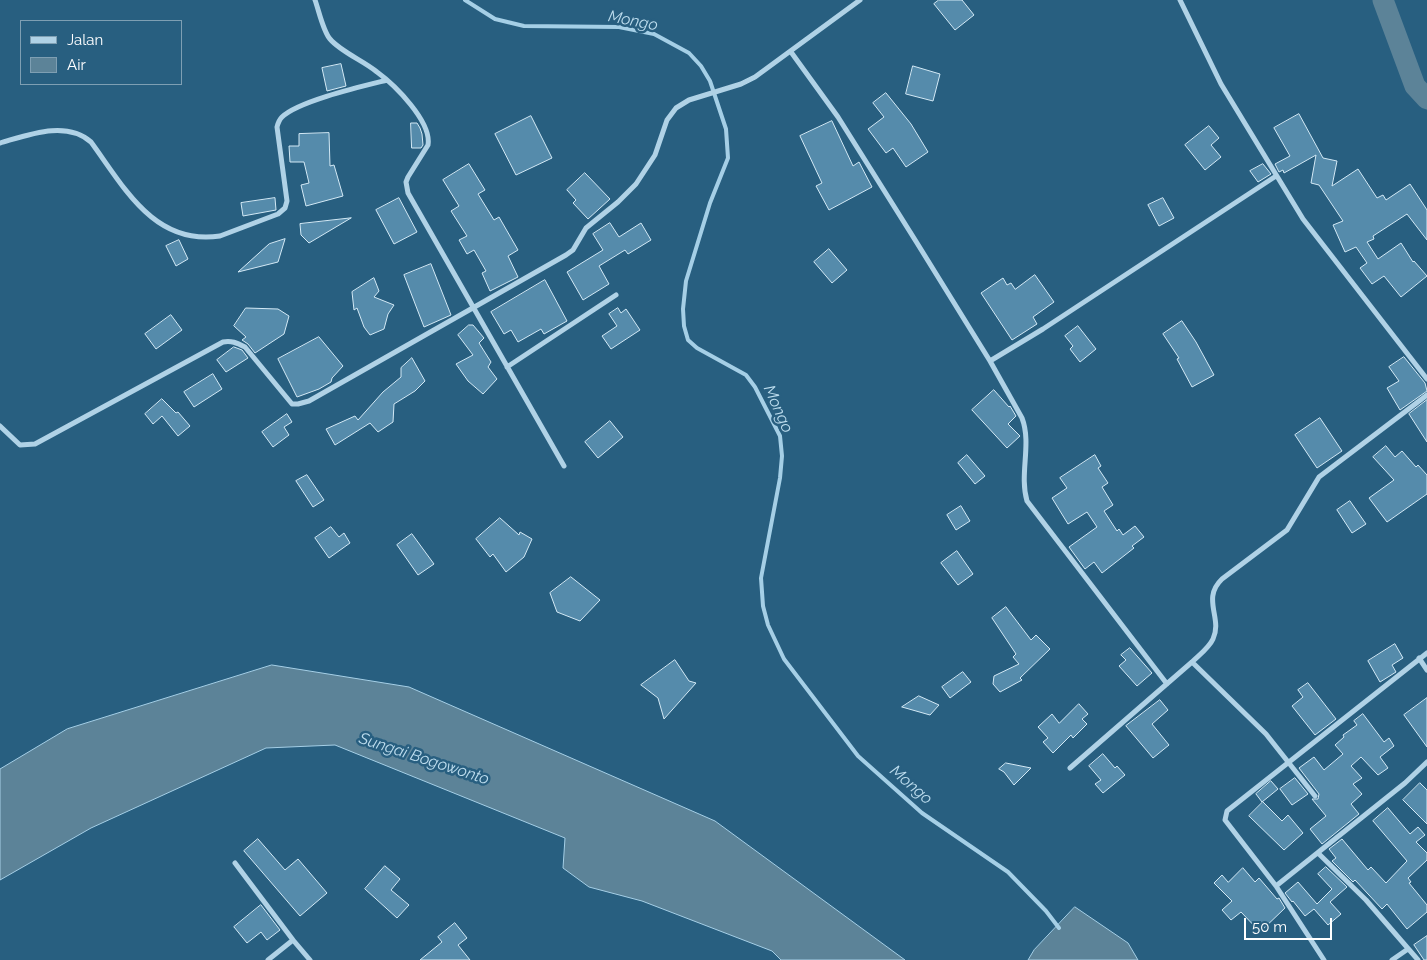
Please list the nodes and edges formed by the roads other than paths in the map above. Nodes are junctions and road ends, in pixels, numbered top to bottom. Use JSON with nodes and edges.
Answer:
{"nodes":[{"id":1,"x":315,"y":0,"type":"edge"},
{"id":2,"x":860,"y":0,"type":"edge"},
{"id":3,"x":1180,"y":0,"type":"edge"},
{"id":4,"x":791,"y":52,"type":"junction"},
{"id":5,"x":387,"y":80,"type":"junction"},
{"id":6,"x":0,"y":143,"type":"edge"},
{"id":7,"x":1276,"y":176,"type":"junction"},
{"id":8,"x":616,"y":295,"type":"dead end"},
{"id":9,"x":473,"y":308,"type":"junction"},
{"id":10,"x":990,"y":361,"type":"junction"},
{"id":11,"x":507,"y":367,"type":"junction"},
{"id":12,"x":1427,"y":379,"type":"edge"},
{"id":13,"x":1427,"y":395,"type":"edge"},
{"id":14,"x":0,"y":426,"type":"edge"},
{"id":15,"x":564,"y":466,"type":"dead end"},
{"id":16,"x":1427,"y":653,"type":"edge"},
{"id":17,"x":1418,"y":658,"type":"junction"},
{"id":18,"x":1192,"y":662,"type":"junction"},
{"id":19,"x":1427,"y":670,"type":"edge"},
{"id":20,"x":1167,"y":684,"type":"junction"},
{"id":21,"x":1290,"y":762,"type":"junction"},
{"id":22,"x":1427,"y":762,"type":"edge"},
{"id":23,"x":1070,"y":768,"type":"dead end"},
{"id":24,"x":1315,"y":796,"type":"dead end"},
{"id":25,"x":1318,"y":853,"type":"junction"},
{"id":26,"x":235,"y":863,"type":"dead end"},
{"id":27,"x":1276,"y":886,"type":"junction"},
{"id":28,"x":293,"y":940,"type":"junction"},
{"id":29,"x":1408,"y":949,"type":"junction"},
{"id":30,"x":268,"y":960,"type":"edge"},
{"id":31,"x":310,"y":960,"type":"edge"},
{"id":32,"x":1324,"y":960,"type":"edge"},
{"id":33,"x":1392,"y":960,"type":"edge"},
{"id":34,"x":1418,"y":960,"type":"edge"}],
"edges":[{"from":1,"to":5,"type":"street"},
{"from":2,"to":4,"type":"street"},
{"from":3,"to":7,"type":"street"},
{"from":4,"to":9,"type":"street"},
{"from":4,"to":10,"type":"street"},
{"from":5,"to":6,"type":"street"},
{"from":5,"to":9,"type":"street"},
{"from":7,"to":10,"type":"street"},
{"from":7,"to":12,"type":"street"},
{"from":8,"to":11,"type":"street"},
{"from":9,"to":11,"type":"street"},
{"from":9,"to":14,"type":"street"},
{"from":10,"to":20,"type":"street"},
{"from":11,"to":15,"type":"street"},
{"from":13,"to":18,"type":"street"},
{"from":16,"to":17,"type":"street"},
{"from":17,"to":19,"type":"street"},
{"from":17,"to":21,"type":"street"},
{"from":18,"to":20,"type":"street"},
{"from":18,"to":21,"type":"street"},
{"from":20,"to":23,"type":"street"},
{"from":21,"to":24,"type":"street"},
{"from":21,"to":27,"type":"street"},
{"from":22,"to":25,"type":"street"},
{"from":25,"to":27,"type":"street"},
{"from":25,"to":29,"type":"street"},
{"from":26,"to":28,"type":"street"},
{"from":27,"to":32,"type":"street"},
{"from":28,"to":30,"type":"street"},
{"from":28,"to":31,"type":"street"},
{"from":29,"to":33,"type":"street"},
{"from":29,"to":34,"type":"street"}]}
